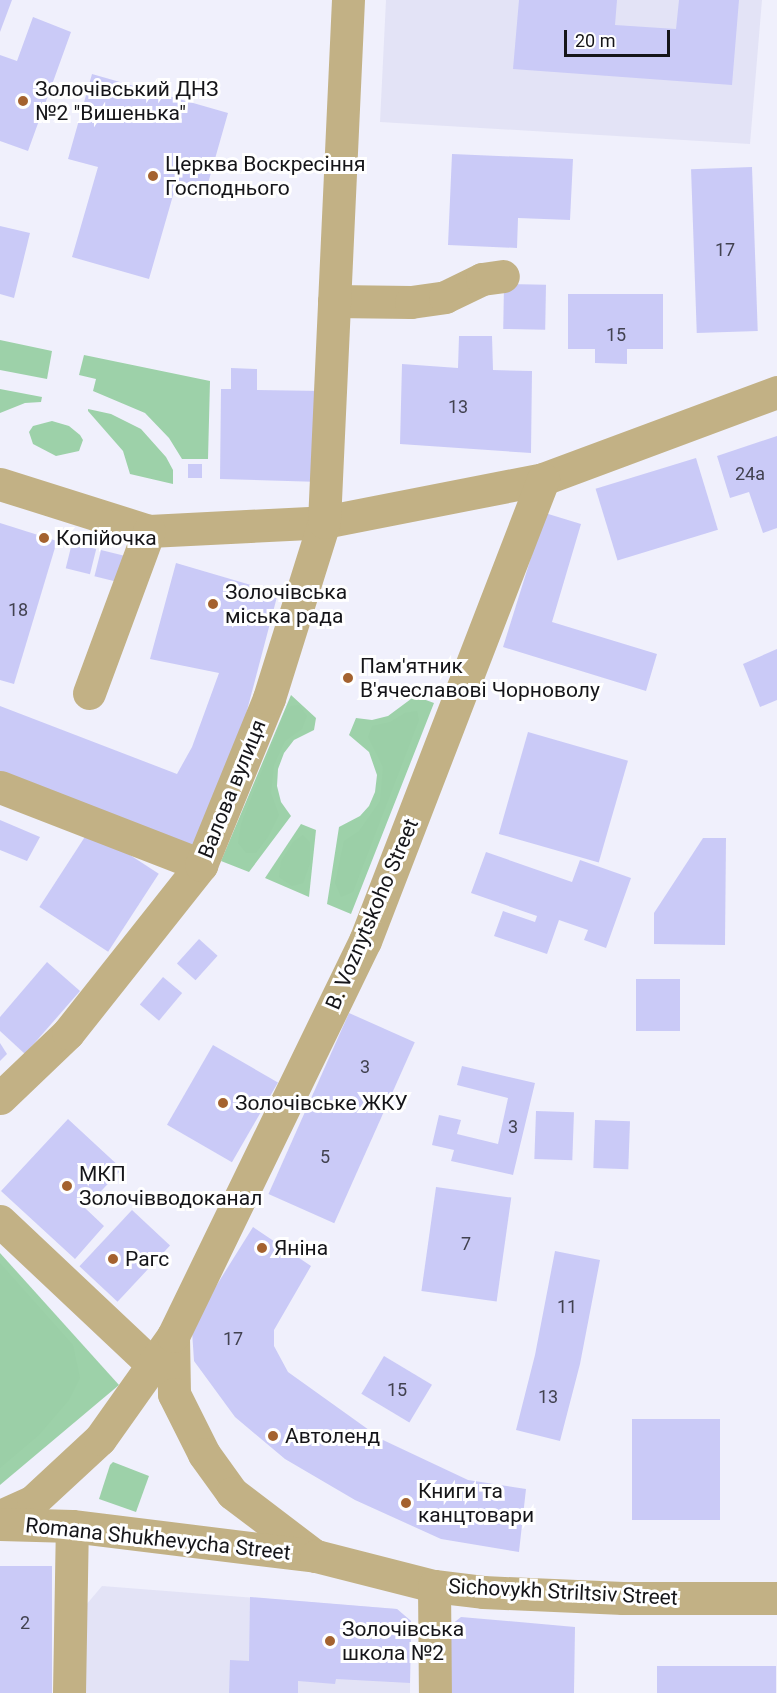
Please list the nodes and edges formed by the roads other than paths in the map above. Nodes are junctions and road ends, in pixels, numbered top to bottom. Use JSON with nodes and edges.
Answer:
{"nodes":[{"id":1,"x":348,"y":0,"type":"edge"},
{"id":2,"x":503,"y":276,"type":"dead end"},
{"id":3,"x":334,"y":301,"type":"junction"},
{"id":4,"x":777,"y":392,"type":"edge"},
{"id":5,"x":543,"y":479,"type":"junction"},
{"id":6,"x":0,"y":484,"type":"edge"},
{"id":7,"x":324,"y":522,"type":"junction"},
{"id":8,"x":149,"y":531,"type":"junction"},
{"id":9,"x":89,"y":693,"type":"dead end"},
{"id":10,"x":0,"y":787,"type":"edge"},
{"id":11,"x":201,"y":865,"type":"junction"},
{"id":12,"x":0,"y":1098,"type":"edge"},
{"id":13,"x":0,"y":1221,"type":"edge"},
{"id":14,"x":173,"y":1336,"type":"junction"},
{"id":15,"x":153,"y":1365,"type":"junction"},
{"id":16,"x":0,"y":1516,"type":"edge"},
{"id":17,"x":0,"y":1524,"type":"edge"},
{"id":18,"x":72,"y":1526,"type":"junction"},
{"id":19,"x":316,"y":1556,"type":"junction"},
{"id":20,"x":434,"y":1586,"type":"junction"},
{"id":21,"x":777,"y":1598,"type":"edge"},
{"id":22,"x":69,"y":1693,"type":"edge"},
{"id":23,"x":435,"y":1693,"type":"edge"}],
"edges":[{"from":1,"to":3,"type":"street","name":"Валова вулиця"},
{"from":2,"to":3,"type":"street"},
{"from":3,"to":7,"type":"street","name":"Валова вулиця"},
{"from":4,"to":5,"type":"street"},
{"from":5,"to":7,"type":"street"},
{"from":5,"to":14,"type":"street","name":"B. Voznytskoho Street"},
{"from":6,"to":8,"type":"street"},
{"from":7,"to":8,"type":"street"},
{"from":7,"to":11,"type":"street","name":"Валова вулиця"},
{"from":8,"to":9,"type":"street"},
{"from":10,"to":11,"type":"street"},
{"from":11,"to":12,"type":"street","name":"Валова вулиця"},
{"from":13,"to":15,"type":"street"},
{"from":14,"to":15,"type":"street","name":"B. Voznytskoho Street"},
{"from":14,"to":19,"type":"street","name":"B. Voznytskoho Street"},
{"from":15,"to":16,"type":"street","name":"B. Voznytskoho Street"},
{"from":17,"to":18,"type":"street","name":"Romana Shukhevycha Street"},
{"from":18,"to":19,"type":"street","name":"Romana Shukhevycha Street"},
{"from":18,"to":22,"type":"street"},
{"from":19,"to":20,"type":"street","name":"Sichovykh Striltsiv Street"},
{"from":20,"to":21,"type":"street","name":"Sichovykh Striltsiv Street"},
{"from":20,"to":23,"type":"street"}]}
